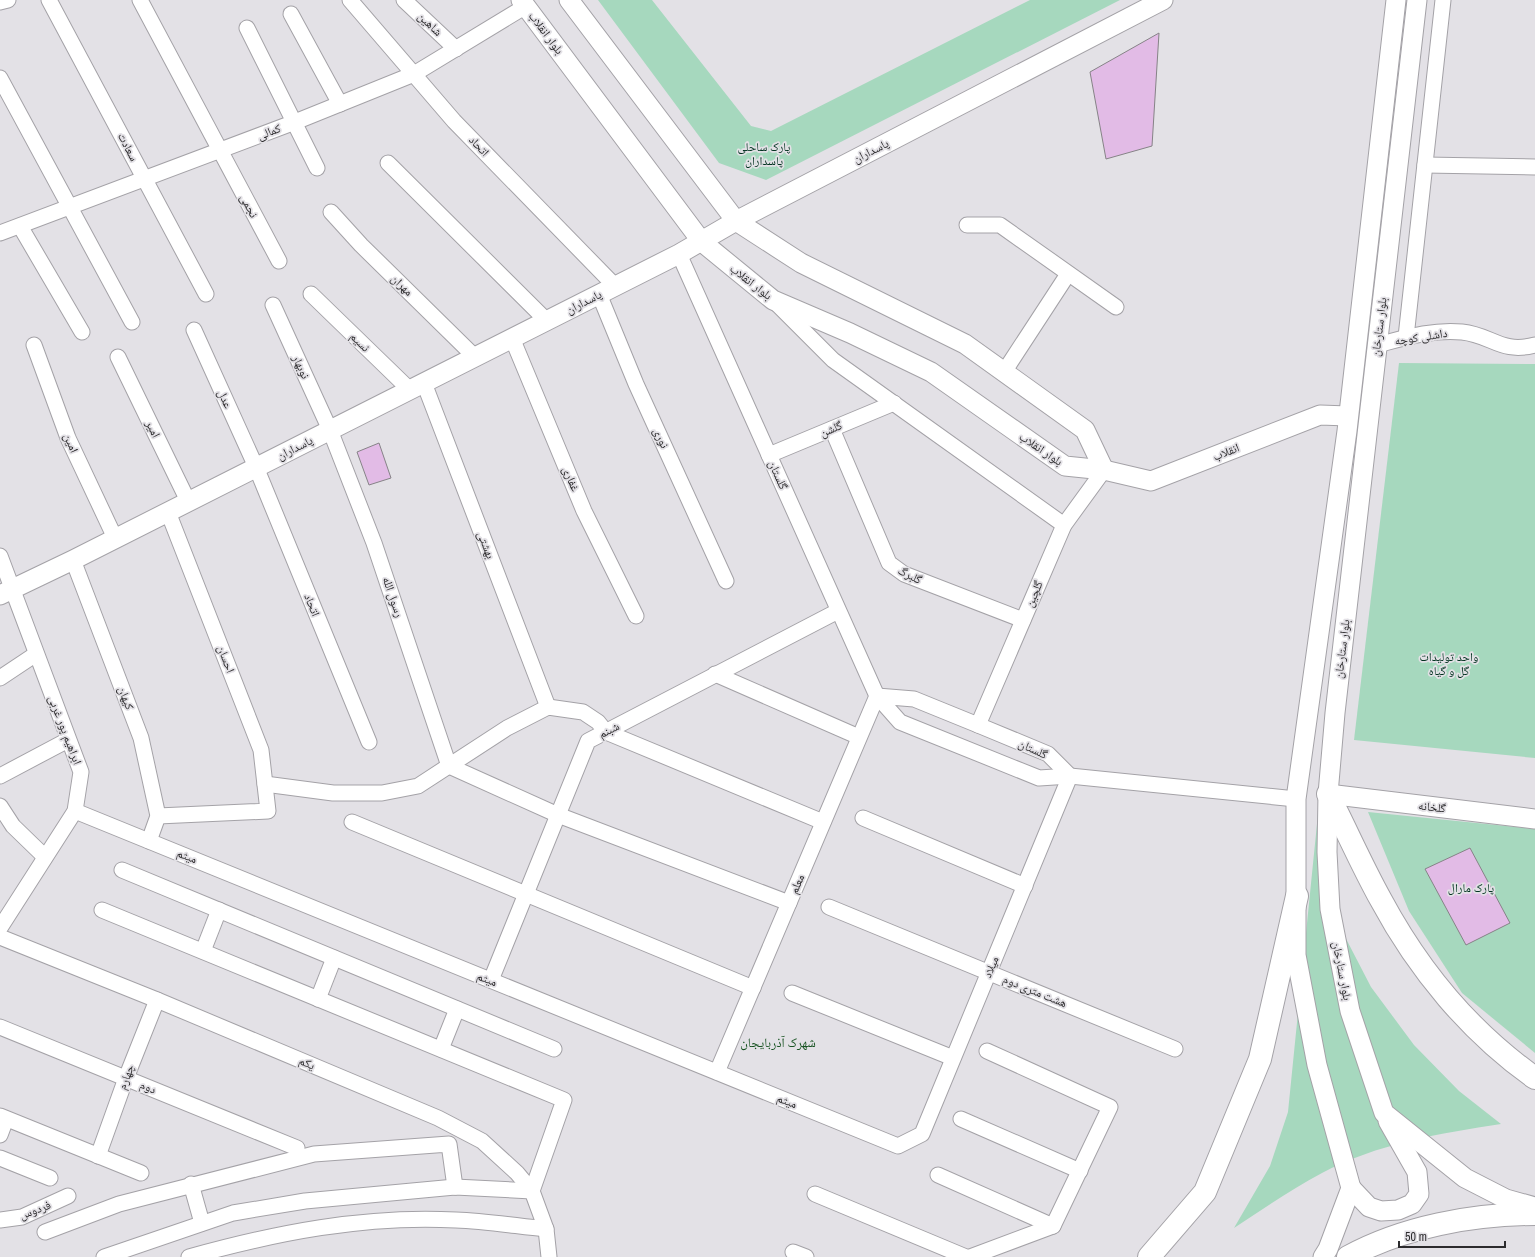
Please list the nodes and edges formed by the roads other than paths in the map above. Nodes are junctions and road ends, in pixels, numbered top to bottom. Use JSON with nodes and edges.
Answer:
{"nodes":[{"id":1,"x":8,"y":0,"type":"edge"},
{"id":2,"x":49,"y":0,"type":"edge"},
{"id":3,"x":140,"y":0,"type":"edge"},
{"id":4,"x":350,"y":0,"type":"edge"},
{"id":5,"x":404,"y":0,"type":"edge"},
{"id":6,"x":569,"y":0,"type":"edge"},
{"id":7,"x":1163,"y":0,"type":"edge"},
{"id":8,"x":1396,"y":0,"type":"edge"},
{"id":9,"x":1418,"y":0,"type":"edge"},
{"id":10,"x":1443,"y":0,"type":"edge"},
{"id":11,"x":0,"y":2,"type":"edge"},
{"id":12,"x":523,"y":3,"type":"edge"},
{"id":13,"x":291,"y":14,"type":"dead end"},
{"id":14,"x":247,"y":28,"type":"dead end"},
{"id":15,"x":456,"y":49,"type":"junction"},
{"id":16,"x":414,"y":74,"type":"junction"},
{"id":17,"x":0,"y":78,"type":"edge"},
{"id":18,"x":340,"y":104,"type":"junction"},
{"id":19,"x":295,"y":122,"type":"junction"},
{"id":20,"x":220,"y":150,"type":"junction"},
{"id":21,"x":388,"y":163,"type":"dead end"},
{"id":22,"x":1425,"y":165,"type":"junction"},
{"id":23,"x":1535,"y":167,"type":"edge"},
{"id":24,"x":317,"y":168,"type":"dead end"},
{"id":25,"x":144,"y":178,"type":"junction"},
{"id":26,"x":70,"y":206,"type":"junction"},
{"id":27,"x":331,"y":212,"type":"dead end"},
{"id":28,"x":736,"y":221,"type":"junction"},
{"id":29,"x":967,"y":225,"type":"dead end"},
{"id":30,"x":20,"y":226,"type":"junction"},
{"id":31,"x":0,"y":233,"type":"edge"},
{"id":32,"x":702,"y":242,"type":"junction"},
{"id":33,"x":679,"y":254,"type":"junction"},
{"id":34,"x":279,"y":261,"type":"dead end"},
{"id":35,"x":1068,"y":274,"type":"junction"},
{"id":36,"x":607,"y":290,"type":"junction"},
{"id":37,"x":206,"y":294,"type":"dead end"},
{"id":38,"x":311,"y":294,"type":"dead end"},
{"id":39,"x":773,"y":300,"type":"junction"},
{"id":40,"x":272,"y":305,"type":"dead end"},
{"id":41,"x":1116,"y":307,"type":"dead end"},
{"id":42,"x":547,"y":321,"type":"junction"},
{"id":43,"x":132,"y":322,"type":"dead end"},
{"id":44,"x":194,"y":330,"type":"dead end"},
{"id":45,"x":82,"y":332,"type":"dead end"},
{"id":46,"x":1406,"y":337,"type":"junction"},
{"id":47,"x":512,"y":338,"type":"junction"},
{"id":48,"x":34,"y":344,"type":"dead end"},
{"id":49,"x":1377,"y":345,"type":"junction"},
{"id":50,"x":1535,"y":345,"type":"edge"},
{"id":51,"x":475,"y":357,"type":"junction"},
{"id":52,"x":118,"y":358,"type":"dead end"},
{"id":53,"x":1004,"y":372,"type":"junction"},
{"id":54,"x":417,"y":386,"type":"junction"},
{"id":55,"x":894,"y":403,"type":"junction"},
{"id":56,"x":1348,"y":416,"type":"junction"},
{"id":57,"x":832,"y":429,"type":"junction"},
{"id":58,"x":330,"y":430,"type":"junction"},
{"id":59,"x":769,"y":455,"type":"junction"},
{"id":60,"x":256,"y":467,"type":"junction"},
{"id":61,"x":1104,"y":470,"type":"junction"},
{"id":62,"x":188,"y":501,"type":"junction"},
{"id":63,"x":168,"y":512,"type":"junction"},
{"id":64,"x":1064,"y":525,"type":"junction"},
{"id":65,"x":115,"y":538,"type":"junction"},
{"id":66,"x":0,"y":556,"type":"edge"},
{"id":67,"x":73,"y":560,"type":"junction"},
{"id":68,"x":726,"y":581,"type":"dead end"},
{"id":69,"x":6,"y":592,"type":"edge"},
{"id":70,"x":838,"y":611,"type":"junction"},
{"id":71,"x":636,"y":616,"type":"dead end"},
{"id":72,"x":1023,"y":620,"type":"junction"},
{"id":73,"x":36,"y":654,"type":"junction"},
{"id":74,"x":716,"y":674,"type":"junction"},
{"id":75,"x":0,"y":678,"type":"edge"},
{"id":76,"x":877,"y":696,"type":"junction"},
{"id":77,"x":548,"y":707,"type":"junction"},
{"id":78,"x":978,"y":725,"type":"junction"},
{"id":79,"x":606,"y":732,"type":"junction"},
{"id":80,"x":859,"y":737,"type":"junction"},
{"id":81,"x":68,"y":740,"type":"junction"},
{"id":82,"x":369,"y":742,"type":"dead end"},
{"id":83,"x":449,"y":766,"type":"junction"},
{"id":84,"x":0,"y":776,"type":"edge"},
{"id":85,"x":1070,"y":776,"type":"junction"},
{"id":86,"x":265,"y":784,"type":"junction"},
{"id":87,"x":1328,"y":794,"type":"junction"},
{"id":88,"x":1296,"y":799,"type":"junction"},
{"id":89,"x":0,"y":806,"type":"edge"},
{"id":90,"x":75,"y":811,"type":"junction"},
{"id":91,"x":558,"y":815,"type":"junction"},
{"id":92,"x":158,"y":816,"type":"junction"},
{"id":93,"x":863,"y":818,"type":"dead end"},
{"id":94,"x":1535,"y":819,"type":"edge"},
{"id":95,"x":352,"y":822,"type":"dead end"},
{"id":96,"x":823,"y":822,"type":"junction"},
{"id":97,"x":149,"y":841,"type":"junction"},
{"id":98,"x":45,"y":857,"type":"junction"},
{"id":99,"x":122,"y":870,"type":"dead end"},
{"id":100,"x":1025,"y":886,"type":"junction"},
{"id":101,"x":526,"y":895,"type":"junction"},
{"id":102,"x":1297,"y":896,"type":"junction"},
{"id":103,"x":789,"y":903,"type":"junction"},
{"id":104,"x":829,"y":907,"type":"dead end"},
{"id":105,"x":102,"y":910,"type":"dead end"},
{"id":106,"x":219,"y":910,"type":"junction"},
{"id":107,"x":0,"y":928,"type":"edge"},
{"id":108,"x":0,"y":937,"type":"edge"},
{"id":109,"x":203,"y":951,"type":"junction"},
{"id":110,"x":334,"y":958,"type":"junction"},
{"id":111,"x":989,"y":972,"type":"junction"},
{"id":112,"x":491,"y":980,"type":"junction"},
{"id":113,"x":753,"y":988,"type":"junction"},
{"id":114,"x":792,"y":993,"type":"dead end"},
{"id":115,"x":318,"y":999,"type":"junction"},
{"id":116,"x":157,"y":1000,"type":"junction"},
{"id":117,"x":457,"y":1009,"type":"junction"},
{"id":118,"x":0,"y":1027,"type":"edge"},
{"id":119,"x":441,"y":1049,"type":"junction"},
{"id":120,"x":554,"y":1049,"type":"dead end"},
{"id":121,"x":1175,"y":1049,"type":"dead end"},
{"id":122,"x":987,"y":1051,"type":"dead end"},
{"id":123,"x":954,"y":1058,"type":"junction"},
{"id":124,"x":717,"y":1072,"type":"junction"},
{"id":125,"x":126,"y":1078,"type":"junction"},
{"id":126,"x":1535,"y":1078,"type":"edge"},
{"id":127,"x":1384,"y":1113,"type":"junction"},
{"id":128,"x":3,"y":1118,"type":"edge"},
{"id":129,"x":961,"y":1119,"type":"dead end"},
{"id":130,"x":0,"y":1135,"type":"edge"},
{"id":131,"x":898,"y":1146,"type":"joint"},
{"id":132,"x":297,"y":1148,"type":"dead end"},
{"id":133,"x":98,"y":1156,"type":"junction"},
{"id":134,"x":0,"y":1158,"type":"edge"},
{"id":135,"x":1080,"y":1170,"type":"junction"},
{"id":136,"x":141,"y":1173,"type":"dead end"},
{"id":137,"x":938,"y":1175,"type":"dead end"},
{"id":138,"x":50,"y":1178,"type":"dead end"},
{"id":139,"x":191,"y":1184,"type":"junction"},
{"id":140,"x":454,"y":1186,"type":"junction"},
{"id":141,"x":1351,"y":1188,"type":"junction"},
{"id":142,"x":532,"y":1191,"type":"junction"},
{"id":143,"x":815,"y":1194,"type":"dead end"},
{"id":144,"x":68,"y":1196,"type":"dead end"},
{"id":145,"x":1535,"y":1207,"type":"edge"},
{"id":146,"x":0,"y":1209,"type":"edge"},
{"id":147,"x":1535,"y":1214,"type":"edge"},
{"id":148,"x":22,"y":1217,"type":"junction"},
{"id":149,"x":0,"y":1220,"type":"edge"},
{"id":150,"x":202,"y":1224,"type":"junction"},
{"id":151,"x":1053,"y":1226,"type":"junction"},
{"id":152,"x":546,"y":1229,"type":"junction"},
{"id":153,"x":45,"y":1232,"type":"dead end"},
{"id":154,"x":104,"y":1257,"type":"edge"},
{"id":155,"x":189,"y":1257,"type":"edge"},
{"id":156,"x":549,"y":1257,"type":"edge"},
{"id":157,"x":966,"y":1257,"type":"edge"},
{"id":158,"x":970,"y":1257,"type":"edge"},
{"id":159,"x":1149,"y":1257,"type":"edge"},
{"id":160,"x":1323,"y":1257,"type":"edge"},
{"id":161,"x":1348,"y":1257,"type":"edge"}],
"edges":[{"from":1,"to":11,"type":"street"},
{"from":2,"to":25,"type":"street","name":"سعادت"},
{"from":3,"to":20,"type":"street","name":"نجمی"},
{"from":4,"to":16,"type":"street","name":"اتحاد"},
{"from":5,"to":15,"type":"street","name":"شاهین"},
{"from":6,"to":28,"type":"main road"},
{"from":7,"to":28,"type":"main road","name":"پاسداران"},
{"from":8,"to":56,"type":"main road","name":"بلوار ستارخان"},
{"from":9,"to":49,"type":"main road","name":"بلوار ستارخان"},
{"from":10,"to":22,"type":"street"},
{"from":12,"to":15,"type":"street","name":"کمالی"},
{"from":12,"to":32,"type":"main road","name":"بلوار انقلاب"},
{"from":13,"to":18,"type":"street"},
{"from":14,"to":19,"type":"street"},
{"from":15,"to":16,"type":"street","name":"کمالی"},
{"from":16,"to":18,"type":"street","name":"کمالی"},
{"from":16,"to":36,"type":"street","name":"اتحاد"},
{"from":17,"to":26,"type":"street"},
{"from":18,"to":19,"type":"street","name":"کمالی"},
{"from":19,"to":20,"type":"street","name":"کمالی"},
{"from":19,"to":24,"type":"street"},
{"from":20,"to":25,"type":"street","name":"کمالی"},
{"from":20,"to":34,"type":"street","name":"نجمی"},
{"from":21,"to":42,"type":"street"},
{"from":22,"to":23,"type":"street"},
{"from":22,"to":46,"type":"street"},
{"from":25,"to":26,"type":"street","name":"کمالی"},
{"from":25,"to":37,"type":"street","name":"سعادت"},
{"from":26,"to":30,"type":"street","name":"کمالی"},
{"from":26,"to":43,"type":"street"},
{"from":27,"to":51,"type":"street","name":"مهران"},
{"from":28,"to":32,"type":"main road","name":"پاسداران"},
{"from":28,"to":53,"type":"main road"},
{"from":29,"to":35,"type":"street"},
{"from":30,"to":31,"type":"street","name":"کمالی"},
{"from":30,"to":45,"type":"street"},
{"from":32,"to":33,"type":"main road","name":"پاسداران"},
{"from":32,"to":39,"type":"main road","name":"بلوار انقلاب"},
{"from":33,"to":36,"type":"main road","name":"پاسداران"},
{"from":33,"to":59,"type":"street","name":"گلستان"},
{"from":35,"to":41,"type":"street"},
{"from":35,"to":53,"type":"street"},
{"from":36,"to":42,"type":"main road","name":"پاسداران"},
{"from":36,"to":68,"type":"street","name":"نوری"},
{"from":38,"to":54,"type":"street","name":"نسیم"},
{"from":39,"to":55,"type":"street"},
{"from":39,"to":61,"type":"main road","name":"بلوار انقلاب"},
{"from":40,"to":58,"type":"street","name":"نوبهار"},
{"from":42,"to":47,"type":"main road","name":"پاسداران"},
{"from":44,"to":60,"type":"street","name":"عدل"},
{"from":46,"to":49,"type":"street","name":"داشلی کوچه"},
{"from":46,"to":50,"type":"street","name":"داشلی کوچه"},
{"from":47,"to":51,"type":"main road","name":"پاسداران"},
{"from":47,"to":71,"type":"street","name":"غفاری"},
{"from":48,"to":65,"type":"street","name":"امین"},
{"from":49,"to":87,"type":"main road","name":"بلوار ستارخان"},
{"from":51,"to":54,"type":"main road","name":"پاسداران"},
{"from":52,"to":62,"type":"street","name":"امیر"},
{"from":53,"to":61,"type":"main road"},
{"from":54,"to":58,"type":"main road","name":"پاسداران"},
{"from":54,"to":77,"type":"street","name":"بهشتی"},
{"from":55,"to":57,"type":"street","name":"گلشن"},
{"from":55,"to":64,"type":"street"},
{"from":56,"to":61,"type":"main road","name":"انقلاب"},
{"from":56,"to":88,"type":"main road","name":"بلوار ستارخان"},
{"from":57,"to":59,"type":"street","name":"گلشن"},
{"from":57,"to":72,"type":"street","name":"گلبرگ"},
{"from":58,"to":60,"type":"main road","name":"پاسداران"},
{"from":58,"to":83,"type":"street","name":"رسول الله"},
{"from":59,"to":70,"type":"street","name":"گلستان"},
{"from":60,"to":62,"type":"main road","name":"پاسداران"},
{"from":60,"to":82,"type":"street","name":"اتحاد"},
{"from":61,"to":64,"type":"street","name":"گلچین"},
{"from":62,"to":63,"type":"main road","name":"پاسداران"},
{"from":63,"to":65,"type":"main road","name":"پاسداران"},
{"from":63,"to":86,"type":"street","name":"احسان"},
{"from":64,"to":72,"type":"street","name":"گلچین"},
{"from":65,"to":67,"type":"main road","name":"پاسداران"},
{"from":66,"to":69,"type":"street","name":"ابراهیم پور غربی"},
{"from":67,"to":69,"type":"main road","name":"پاسداران"},
{"from":67,"to":92,"type":"street","name":"کیهان"},
{"from":69,"to":73,"type":"street","name":"ابراهیم پور غربی"},
{"from":70,"to":74,"type":"street","name":"شبنم"},
{"from":70,"to":76,"type":"street","name":"گلستان"},
{"from":72,"to":78,"type":"street","name":"گلچین"},
{"from":73,"to":75,"type":"street"},
{"from":73,"to":81,"type":"street","name":"ابراهیم پور غربی"},
{"from":74,"to":79,"type":"street","name":"شبنم"},
{"from":74,"to":80,"type":"street"},
{"from":76,"to":78,"type":"street","name":"گلستان"},
{"from":76,"to":80,"type":"street","name":"معلم"},
{"from":76,"to":85,"type":"street","name":"گلستان"},
{"from":77,"to":79,"type":"street"},
{"from":77,"to":83,"type":"street"},
{"from":78,"to":85,"type":"street","name":"گلستان"},
{"from":79,"to":91,"type":"street","name":"شبنم"},
{"from":79,"to":96,"type":"street"},
{"from":80,"to":96,"type":"street","name":"معلم"},
{"from":81,"to":84,"type":"street"},
{"from":81,"to":90,"type":"street","name":"ابراهیم پور غربی"},
{"from":83,"to":86,"type":"street"},
{"from":83,"to":91,"type":"street"},
{"from":85,"to":88,"type":"street"},
{"from":85,"to":100,"type":"street","name":"میلاد"},
{"from":86,"to":92,"type":"street","name":"احسان"},
{"from":87,"to":94,"type":"main road","name":"گلخانه"},
{"from":87,"to":126,"type":"highway"},
{"from":87,"to":127,"type":"main road","name":"بلوار ستارخان"},
{"from":88,"to":102,"type":"main road","name":"بلوار ستارخان"},
{"from":89,"to":98,"type":"street"},
{"from":90,"to":97,"type":"street","name":"میثم"},
{"from":90,"to":98,"type":"street","name":"ابراهیم پور غربی"},
{"from":91,"to":101,"type":"street","name":"شبنم"},
{"from":91,"to":103,"type":"street"},
{"from":92,"to":97,"type":"street"},
{"from":93,"to":100,"type":"street"},
{"from":95,"to":101,"type":"street"},
{"from":96,"to":103,"type":"street","name":"معلم"},
{"from":97,"to":112,"type":"street","name":"میثم"},
{"from":98,"to":107,"type":"street","name":"ابراهیم پور غربی"},
{"from":99,"to":106,"type":"street"},
{"from":100,"to":111,"type":"street","name":"میلاد"},
{"from":101,"to":112,"type":"street","name":"شبنم"},
{"from":101,"to":113,"type":"street"},
{"from":102,"to":141,"type":"main road","name":"بلوار ستارخان"},
{"from":102,"to":159,"type":"highway"},
{"from":103,"to":113,"type":"street","name":"معلم"},
{"from":104,"to":111,"type":"street","name":"هشت متری دوم"},
{"from":105,"to":109,"type":"street"},
{"from":106,"to":109,"type":"street"},
{"from":106,"to":110,"type":"street"},
{"from":108,"to":116,"type":"street","name":"یکم"},
{"from":109,"to":115,"type":"street"},
{"from":110,"to":115,"type":"street"},
{"from":110,"to":117,"type":"street"},
{"from":111,"to":121,"type":"street","name":"هشت متری دوم"},
{"from":111,"to":123,"type":"street","name":"میلاد"},
{"from":112,"to":124,"type":"street","name":"میثم"},
{"from":113,"to":124,"type":"street","name":"معلم"},
{"from":114,"to":123,"type":"street"},
{"from":115,"to":119,"type":"street"},
{"from":116,"to":125,"type":"street","name":"چهارم"},
{"from":116,"to":142,"type":"street","name":"یکم"},
{"from":117,"to":119,"type":"street"},
{"from":117,"to":120,"type":"street"},
{"from":118,"to":125,"type":"street","name":"دوم"},
{"from":119,"to":142,"type":"street"},
{"from":122,"to":135,"type":"street"},
{"from":123,"to":131,"type":"street","name":"میلاد"},
{"from":124,"to":131,"type":"street","name":"میثم"},
{"from":125,"to":132,"type":"street","name":"دوم"},
{"from":125,"to":133,"type":"street","name":"چهارم"},
{"from":127,"to":141,"type":"main road","name":"بلوار ستارخان"},
{"from":127,"to":145,"type":"main road"},
{"from":128,"to":130,"type":"street"},
{"from":128,"to":133,"type":"street"},
{"from":129,"to":135,"type":"street"},
{"from":133,"to":136,"type":"street"},
{"from":134,"to":138,"type":"street"},
{"from":135,"to":151,"type":"street"},
{"from":137,"to":151,"type":"street"},
{"from":139,"to":140,"type":"street"},
{"from":139,"to":150,"type":"street"},
{"from":139,"to":153,"type":"street"},
{"from":140,"to":142,"type":"street"},
{"from":140,"to":150,"type":"street"},
{"from":141,"to":160,"type":"main road"},
{"from":142,"to":152,"type":"street","name":"یکم"},
{"from":143,"to":157,"type":"street"},
{"from":144,"to":148,"type":"street","name":"فردوس"},
{"from":146,"to":148,"type":"street"},
{"from":147,"to":161,"type":"highway"},
{"from":148,"to":149,"type":"street","name":"فردوس"},
{"from":150,"to":154,"type":"street"},
{"from":151,"to":158,"type":"street"},
{"from":152,"to":155,"type":"street"},
{"from":152,"to":156,"type":"street","name":"یکم"}]}
